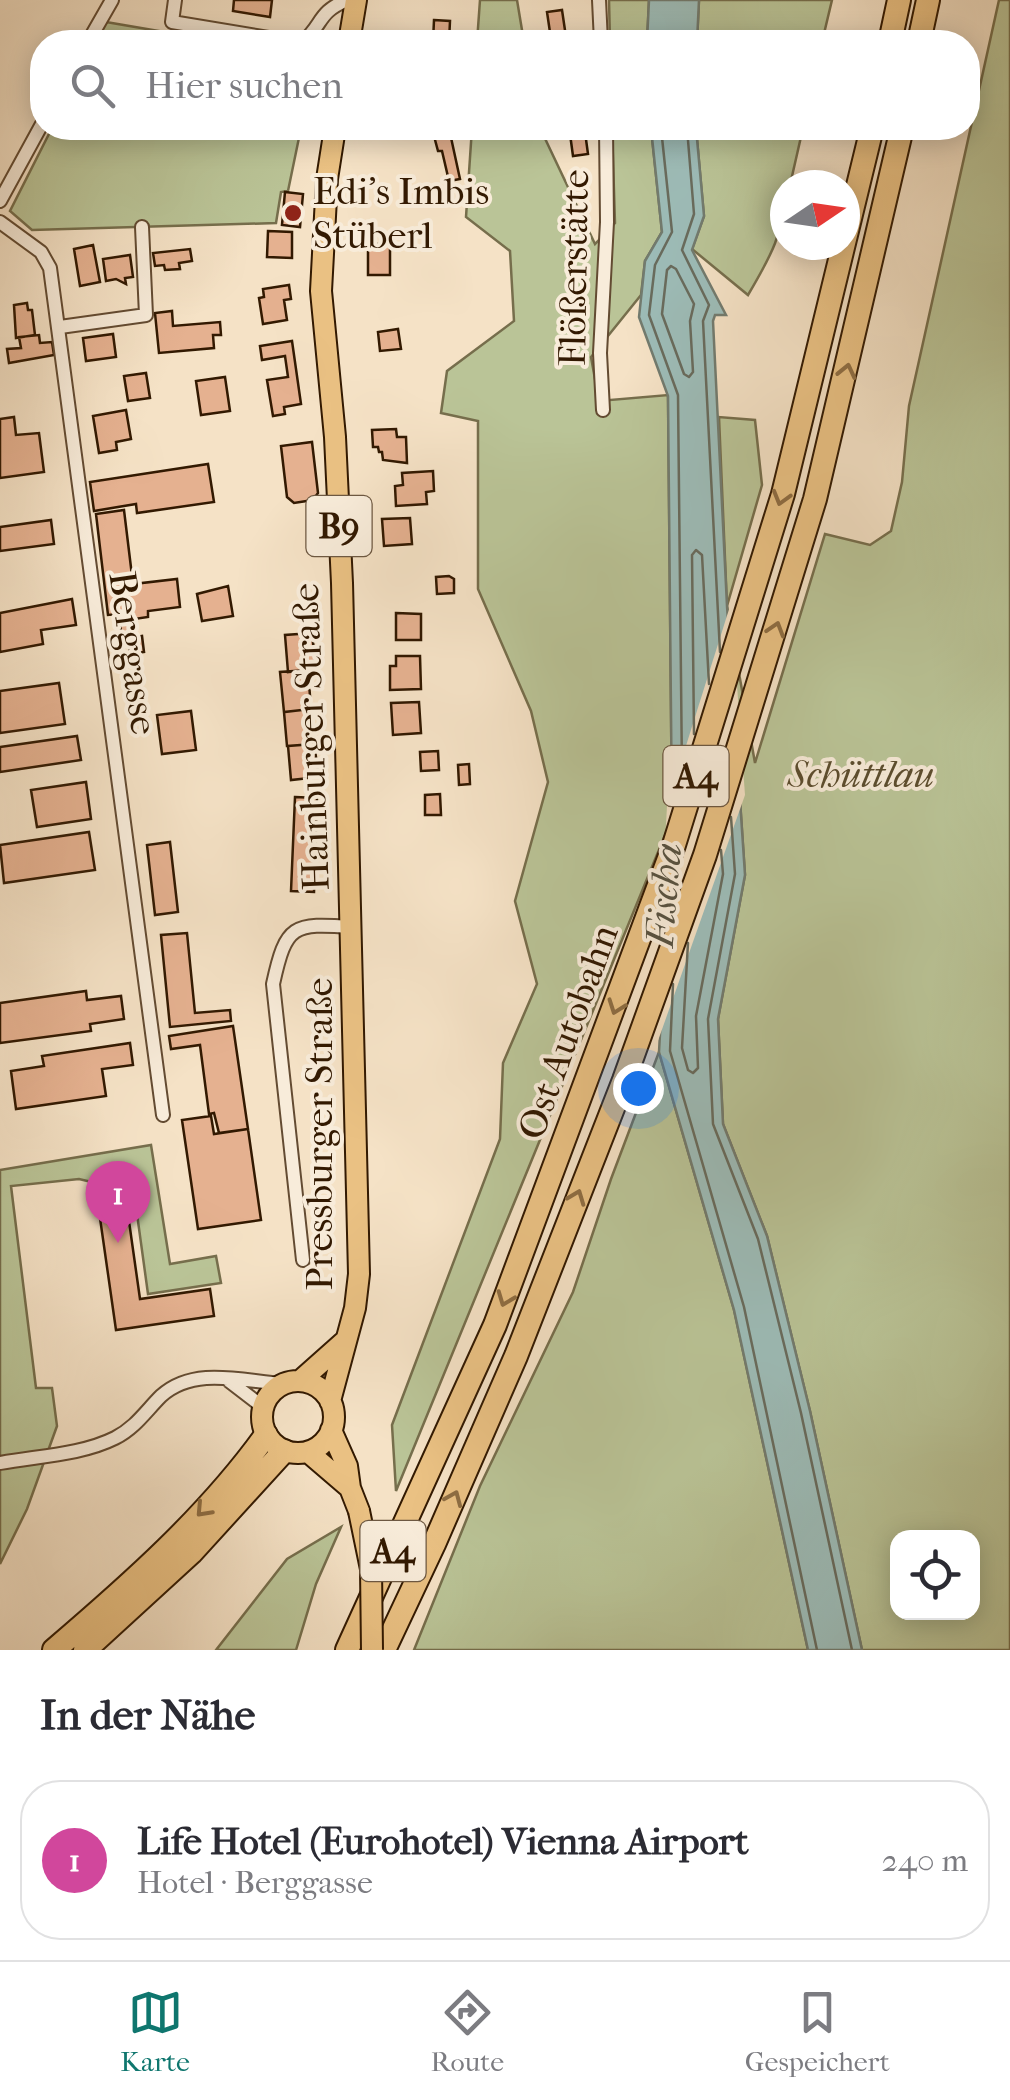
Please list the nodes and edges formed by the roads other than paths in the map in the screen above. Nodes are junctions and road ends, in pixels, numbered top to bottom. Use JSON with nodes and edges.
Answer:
{"nodes":[{"id":1,"x":112,"y":0,"type":"edge"},
{"id":2,"x":175,"y":0,"type":"edge"},
{"id":3,"x":347,"y":0,"type":"edge"},
{"id":4,"x":356,"y":0,"type":"edge"},
{"id":5,"x":598,"y":0,"type":"edge"},
{"id":6,"x":898,"y":0,"type":"edge"},
{"id":7,"x":928,"y":0,"type":"edge"},
{"id":8,"x":95,"y":30,"type":"edge"},
{"id":9,"x":220,"y":30,"type":"edge"},
{"id":10,"x":315,"y":30,"type":"edge"},
{"id":11,"x":351,"y":30,"type":"edge"},
{"id":12,"x":600,"y":30,"type":"edge"},
{"id":13,"x":892,"y":30,"type":"edge"},
{"id":14,"x":922,"y":30,"type":"edge"},
{"id":15,"x":33,"y":140,"type":"edge"},
{"id":16,"x":333,"y":140,"type":"edge"},
{"id":17,"x":606,"y":140,"type":"edge"},
{"id":18,"x":869,"y":140,"type":"edge"},
{"id":19,"x":899,"y":140,"type":"edge"},
{"id":20,"x":1,"y":197,"type":"edge"},
{"id":21,"x":0,"y":222,"type":"edge"},
{"id":22,"x":142,"y":227,"type":"dead end"},
{"id":23,"x":60,"y":327,"type":"junction"},
{"id":24,"x":603,"y":410,"type":"dead end"},
{"id":25,"x":352,"y":927,"type":"junction"},
{"id":26,"x":164,"y":1114,"type":"dead end"},
{"id":27,"x":303,"y":1260,"type":"dead end"},
{"id":28,"x":346,"y":1339,"type":"junction"},
{"id":29,"x":227,"y":1380,"type":"junction"},
{"id":30,"x":291,"y":1383,"type":"junction"},
{"id":31,"x":330,"y":1401,"type":"junction"},
{"id":32,"x":263,"y":1407,"type":"junction"},
{"id":33,"x":332,"y":1430,"type":"junction"},
{"id":34,"x":275,"y":1443,"type":"junction"},
{"id":35,"x":308,"y":1452,"type":"junction"},
{"id":36,"x":0,"y":1463,"type":"edge"},
{"id":37,"x":350,"y":1488,"type":"junction"},
{"id":38,"x":54,"y":1650,"type":"edge"},
{"id":39,"x":85,"y":1650,"type":"edge"},
{"id":40,"x":347,"y":1650,"type":"edge"},
{"id":41,"x":372,"y":1650,"type":"edge"},
{"id":42,"x":384,"y":1650,"type":"edge"}],
"edges":[{"from":1,"to":8,"type":"street"},
{"from":2,"to":9,"type":"street"},
{"from":3,"to":10,"type":"street"},
{"from":4,"to":11,"type":"main road"},
{"from":5,"to":12,"type":"street"},
{"from":6,"to":13,"type":"highway"},
{"from":7,"to":14,"type":"highway"},
{"from":15,"to":20,"type":"street"},
{"from":16,"to":25,"type":"main road","name":"Hainburger Straße","number":"B9"},
{"from":17,"to":24,"type":"street","name":"Flößerstätte"},
{"from":18,"to":40,"type":"highway","name":"Ost Autobahn","number":"A4","one_way":true},
{"from":42,"to":19,"type":"highway","name":"Ost Autobahn","number":"A4","one_way":true},
{"from":21,"to":23,"type":"street","name":"Berggasse"},
{"from":22,"to":23,"type":"street"},
{"from":23,"to":26,"type":"street","name":"Berggasse"},
{"from":25,"to":27,"type":"street"},
{"from":25,"to":28,"type":"main road","name":"Pressburger Straße","number":"B9"},
{"from":28,"to":30,"type":"main road","name":"Pressburger Straße"},
{"from":28,"to":31,"type":"main road","name":"Pressburger Straße","number":"B9"},
{"from":29,"to":30,"type":"street"},
{"from":29,"to":32,"type":"street"},
{"from":29,"to":36,"type":"street"},
{"from":30,"to":31,"type":"main road"},
{"from":30,"to":32,"type":"main road"},
{"from":31,"to":33,"type":"main road","number":"B9"},
{"from":32,"to":34,"type":"main road"},
{"from":33,"to":35,"type":"main road"},
{"from":33,"to":37,"type":"main road","number":"B9"},
{"from":34,"to":35,"type":"main road"},
{"from":34,"to":38,"type":"highway","one_way":true},
{"from":34,"to":39,"type":"highway"},
{"from":35,"to":37,"type":"main road","number":"B9"},
{"from":37,"to":41,"type":"main road","number":"B9","bridge":true}]}
